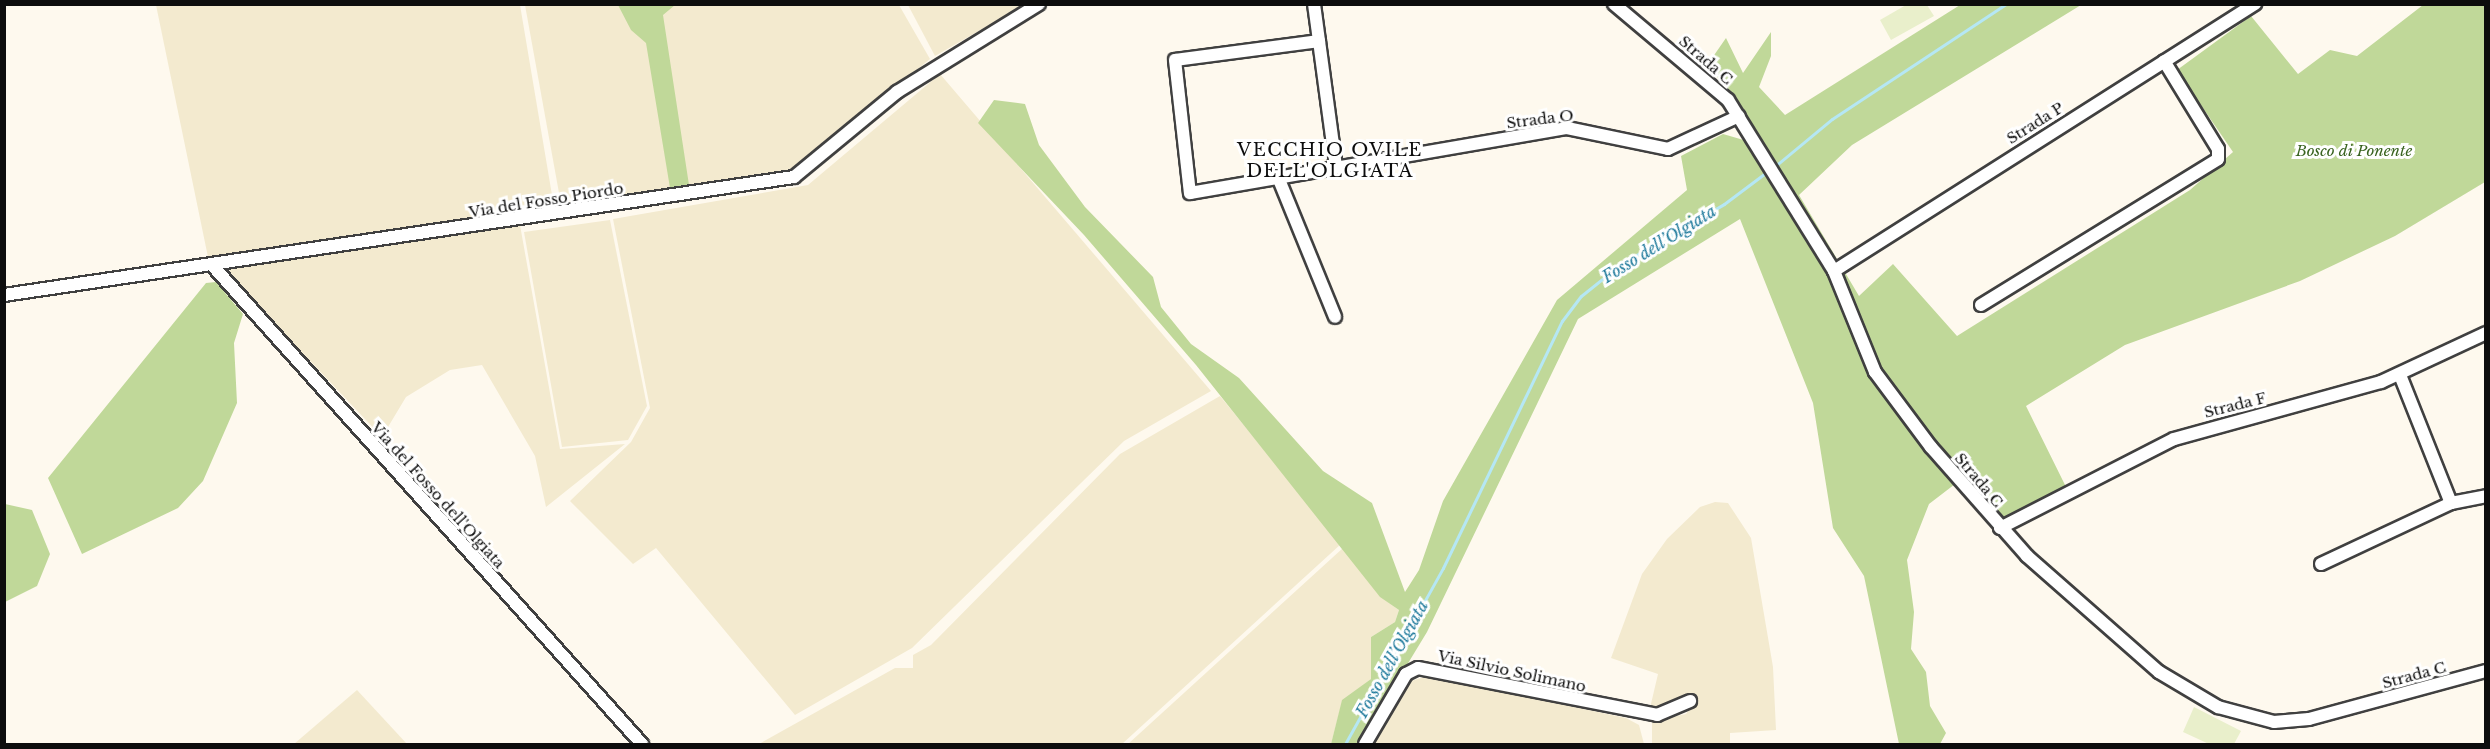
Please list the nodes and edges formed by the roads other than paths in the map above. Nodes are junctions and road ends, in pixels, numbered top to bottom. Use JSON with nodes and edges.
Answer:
{"nodes":[{"id":1,"x":1039,"y":4,"type":"edge"},
{"id":2,"x":1314,"y":4,"type":"edge"},
{"id":3,"x":1614,"y":4,"type":"edge"},
{"id":4,"x":2255,"y":4,"type":"edge"},
{"id":5,"x":1319,"y":41,"type":"junction"},
{"id":6,"x":2164,"y":61,"type":"junction"},
{"id":7,"x":1739,"y":116,"type":"junction"},
{"id":8,"x":1336,"y":166,"type":"junction"},
{"id":9,"x":1278,"y":177,"type":"junction"},
{"id":10,"x":212,"y":265,"type":"junction"},
{"id":11,"x":1834,"y":271,"type":"junction"},
{"id":12,"x":4,"y":295,"type":"edge"},
{"id":13,"x":1981,"y":305,"type":"dead end"},
{"id":14,"x":1335,"y":317,"type":"dead end"},
{"id":15,"x":2486,"y":333,"type":"edge"},
{"id":16,"x":2400,"y":375,"type":"junction"},
{"id":17,"x":2486,"y":496,"type":"edge"},
{"id":18,"x":2451,"y":503,"type":"junction"},
{"id":19,"x":2000,"y":528,"type":"junction"},
{"id":20,"x":2321,"y":564,"type":"dead end"},
{"id":21,"x":2486,"y":671,"type":"edge"},
{"id":22,"x":1690,"y":701,"type":"dead end"},
{"id":23,"x":642,"y":744,"type":"edge"},
{"id":24,"x":1365,"y":744,"type":"edge"}],
"edges":[{"from":1,"to":10,"type":"street","name":"Via del Fosso Piordo"},
{"from":2,"to":5,"type":"street"},
{"from":3,"to":7,"type":"street","name":"Strada C"},
{"from":4,"to":6,"type":"street","name":"Strada P"},
{"from":5,"to":8,"type":"street"},
{"from":5,"to":9,"type":"street","name":"Strada O"},
{"from":6,"to":11,"type":"street","name":"Strada P"},
{"from":6,"to":13,"type":"street"},
{"from":7,"to":8,"type":"street","name":"Strada O"},
{"from":7,"to":11,"type":"street","name":"Strada C"},
{"from":8,"to":9,"type":"street","name":"Strada O"},
{"from":9,"to":14,"type":"street"},
{"from":10,"to":12,"type":"street","name":"Via del Fosso Piordo"},
{"from":10,"to":23,"type":"street","name":"Via del Fosso dell'Olgiata"},
{"from":11,"to":19,"type":"street","name":"Strada C"},
{"from":15,"to":16,"type":"street","name":"Strada F"},
{"from":16,"to":18,"type":"street"},
{"from":16,"to":19,"type":"street","name":"Strada F"},
{"from":17,"to":18,"type":"street"},
{"from":18,"to":20,"type":"street"},
{"from":19,"to":21,"type":"street","name":"Strada C"},
{"from":22,"to":24,"type":"street","name":"Via Silvio Solimano"}]}
